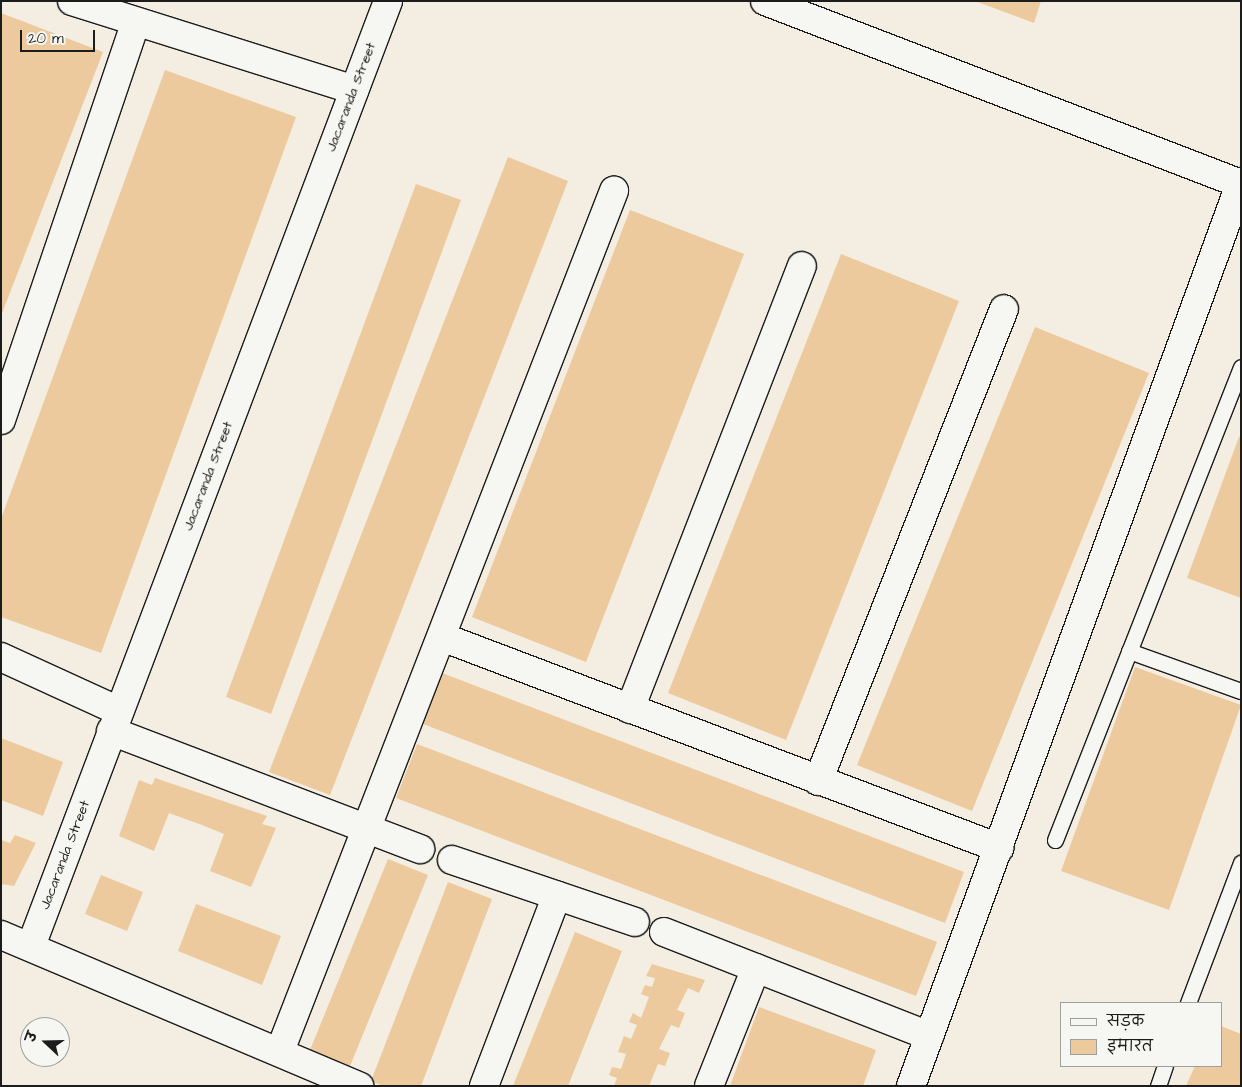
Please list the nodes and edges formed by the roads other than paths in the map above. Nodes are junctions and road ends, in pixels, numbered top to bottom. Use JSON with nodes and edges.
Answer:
{"nodes":[{"id":1,"x":72,"y":1,"type":"edge"},
{"id":2,"x":765,"y":1,"type":"edge"},
{"id":3,"x":381,"y":3,"type":"edge"},
{"id":4,"x":136,"y":22,"type":"junction"},
{"id":5,"x":354,"y":90,"type":"junction"},
{"id":6,"x":1241,"y":183,"type":"edge"},
{"id":7,"x":614,"y":191,"type":"dead end"},
{"id":8,"x":802,"y":266,"type":"dead end"},
{"id":9,"x":1004,"y":308,"type":"dead end"},
{"id":10,"x":1241,"y":367,"type":"edge"},
{"id":11,"x":3,"y":411,"type":"edge"},
{"id":12,"x":442,"y":637,"type":"junction"},
{"id":13,"x":1129,"y":652,"type":"junction"},
{"id":14,"x":1,"y":657,"type":"edge"},
{"id":15,"x":1241,"y":691,"type":"edge"},
{"id":16,"x":630,"y":709,"type":"junction"},
{"id":17,"x":115,"y":721,"type":"junction"},
{"id":18,"x":818,"y":781,"type":"junction"},
{"id":19,"x":367,"y":830,"type":"junction"},
{"id":20,"x":1055,"y":840,"type":"dead end"},
{"id":21,"x":999,"y":848,"type":"junction"},
{"id":22,"x":420,"y":849,"type":"dead end"},
{"id":23,"x":452,"y":860,"type":"dead end"},
{"id":24,"x":1241,"y":863,"type":"edge"},
{"id":25,"x":557,"y":895,"type":"junction"},
{"id":26,"x":634,"y":922,"type":"dead end"},
{"id":27,"x":664,"y":932,"type":"dead end"},
{"id":28,"x":1,"y":935,"type":"edge"},
{"id":29,"x":31,"y":946,"type":"junction"},
{"id":30,"x":756,"y":968,"type":"junction"},
{"id":31,"x":1188,"y":1002,"type":"edge"},
{"id":32,"x":929,"y":1036,"type":"junction"},
{"id":33,"x":280,"y":1051,"type":"junction"},
{"id":34,"x":1165,"y":1067,"type":"edge"},
{"id":35,"x":359,"y":1086,"type":"edge"},
{"id":36,"x":484,"y":1086,"type":"edge"},
{"id":37,"x":709,"y":1086,"type":"edge"},
{"id":38,"x":911,"y":1086,"type":"edge"},
{"id":39,"x":1158,"y":1086,"type":"edge"}],
"edges":[{"from":1,"to":4,"type":"street"},
{"from":2,"to":6,"type":"street"},
{"from":3,"to":5,"type":"street","name":"Jacaranda Street"},
{"from":4,"to":5,"type":"street"},
{"from":4,"to":11,"type":"street"},
{"from":5,"to":17,"type":"street","name":"Jacaranda Street"},
{"from":6,"to":21,"type":"street"},
{"from":7,"to":12,"type":"street"},
{"from":8,"to":16,"type":"street"},
{"from":9,"to":18,"type":"street"},
{"from":10,"to":13,"type":"lane"},
{"from":12,"to":16,"type":"street"},
{"from":12,"to":19,"type":"street"},
{"from":13,"to":15,"type":"lane"},
{"from":13,"to":20,"type":"lane"},
{"from":14,"to":17,"type":"street"},
{"from":16,"to":18,"type":"street"},
{"from":17,"to":19,"type":"street"},
{"from":17,"to":29,"type":"street","name":"Jacaranda Street"},
{"from":18,"to":21,"type":"street"},
{"from":19,"to":22,"type":"street"},
{"from":19,"to":33,"type":"street"},
{"from":21,"to":32,"type":"street"},
{"from":23,"to":25,"type":"street"},
{"from":24,"to":31,"type":"lane"},
{"from":25,"to":26,"type":"street"},
{"from":25,"to":36,"type":"street"},
{"from":27,"to":30,"type":"street"},
{"from":28,"to":29,"type":"street"},
{"from":29,"to":33,"type":"street"},
{"from":30,"to":32,"type":"street"},
{"from":30,"to":37,"type":"street"},
{"from":32,"to":38,"type":"street"},
{"from":33,"to":35,"type":"street"},
{"from":34,"to":39,"type":"lane"}]}
